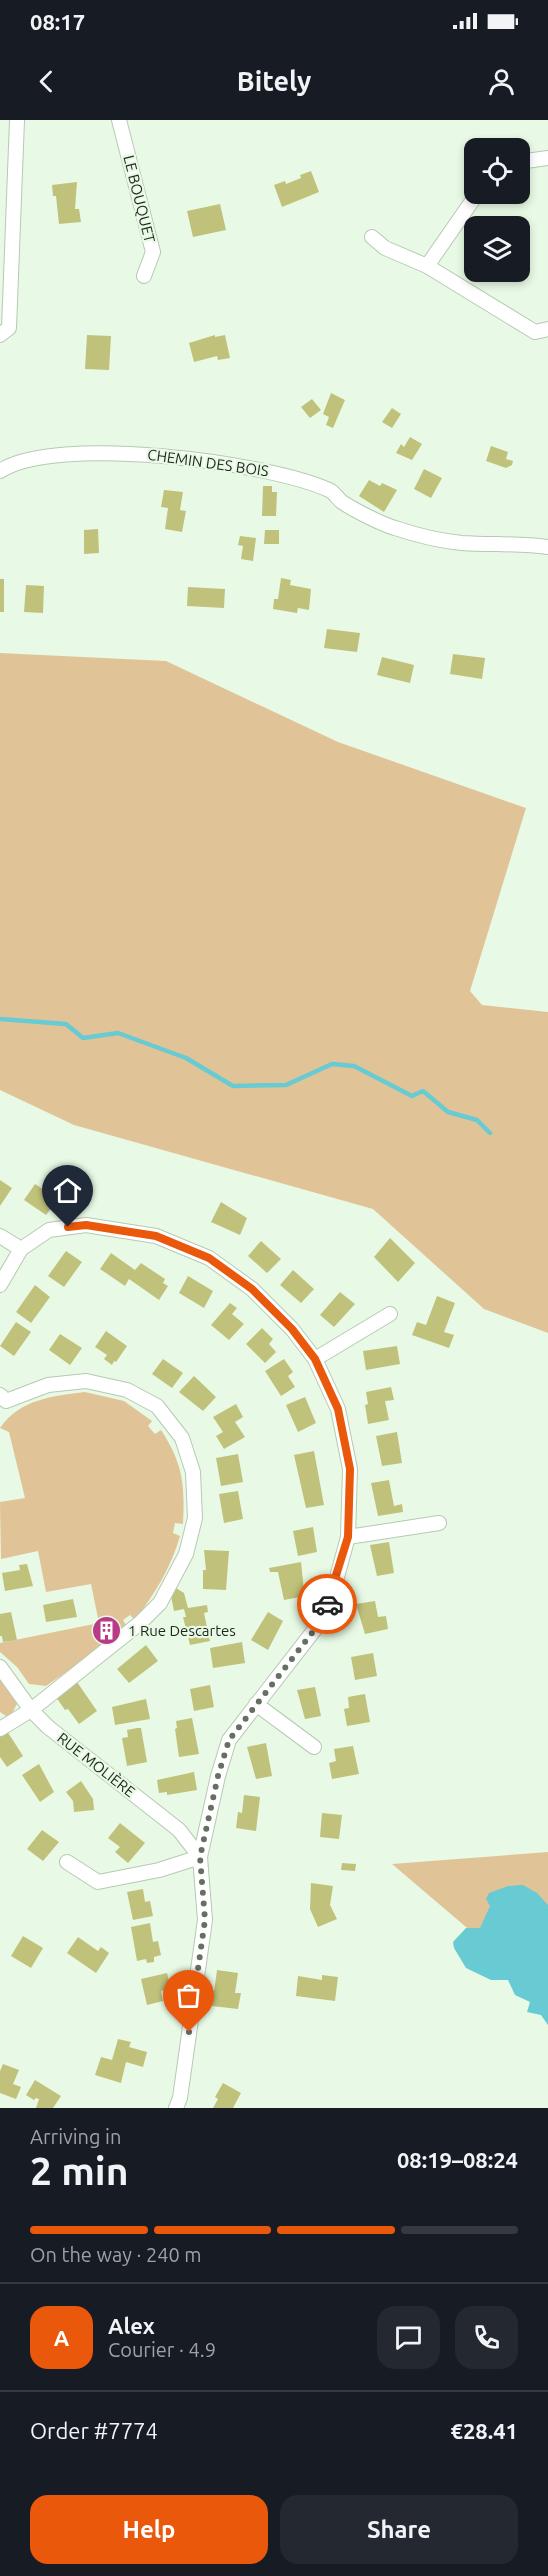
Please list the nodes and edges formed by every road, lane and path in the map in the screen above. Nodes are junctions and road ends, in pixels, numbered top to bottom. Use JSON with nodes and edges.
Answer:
{"nodes":[{"id":1,"x":17,"y":120,"type":"edge"},
{"id":2,"x":119,"y":120,"type":"edge"},
{"id":3,"x":548,"y":158,"type":"edge"},
{"id":4,"x":530,"y":160,"type":"edge"},
{"id":5,"x":470,"y":204,"type":"edge"},
{"id":6,"x":7,"y":214,"type":"edge"},
{"id":7,"x":372,"y":237,"type":"dead end"},
{"id":8,"x":427,"y":266,"type":"junction"},
{"id":9,"x":144,"y":276,"type":"dead end"},
{"id":10,"x":548,"y":329,"type":"edge"},
{"id":11,"x":0,"y":335,"type":"edge"},
{"id":12,"x":0,"y":471,"type":"edge"},
{"id":13,"x":548,"y":547,"type":"edge"},
{"id":14,"x":0,"y":1236,"type":"edge"},
{"id":15,"x":21,"y":1249,"type":"junction"},
{"id":16,"x":0,"y":1285,"type":"edge"},
{"id":17,"x":390,"y":1314,"type":"dead end"},
{"id":18,"x":315,"y":1359,"type":"junction"},
{"id":19,"x":2,"y":1401,"type":"edge"},
{"id":20,"x":439,"y":1523,"type":"dead end"},
{"id":21,"x":348,"y":1537,"type":"junction"},
{"id":22,"x":0,"y":1667,"type":"edge"},
{"id":23,"x":256,"y":1704,"type":"junction"},
{"id":24,"x":31,"y":1710,"type":"junction"},
{"id":25,"x":0,"y":1729,"type":"edge"},
{"id":26,"x":314,"y":1747,"type":"dead end"},
{"id":27,"x":200,"y":1857,"type":"junction"},
{"id":28,"x":67,"y":1862,"type":"dead end"},
{"id":29,"x":176,"y":2108,"type":"edge"}],
"edges":[{"from":1,"to":6,"type":"street"},
{"from":2,"to":9,"type":"street","name":"LE BOUQUET"},
{"from":3,"to":4,"type":"street"},
{"from":5,"to":8,"type":"street"},
{"from":6,"to":11,"type":"street"},
{"from":7,"to":8,"type":"street"},
{"from":8,"to":10,"type":"street"},
{"from":12,"to":13,"type":"street","name":"CHEMIN DES BOIS"},
{"from":14,"to":15,"type":"street"},
{"from":15,"to":16,"type":"street"},
{"from":15,"to":18,"type":"street"},
{"from":17,"to":18,"type":"street"},
{"from":18,"to":21,"type":"street"},
{"from":19,"to":24,"type":"street"},
{"from":20,"to":21,"type":"street"},
{"from":21,"to":23,"type":"street"},
{"from":22,"to":24,"type":"street","name":"RUE MOLIÈRE"},
{"from":23,"to":26,"type":"street"},
{"from":23,"to":27,"type":"street"},
{"from":24,"to":25,"type":"street"},
{"from":24,"to":27,"type":"street","name":"RUE MOLIÈRE"},
{"from":27,"to":28,"type":"street"},
{"from":27,"to":29,"type":"street"}]}
